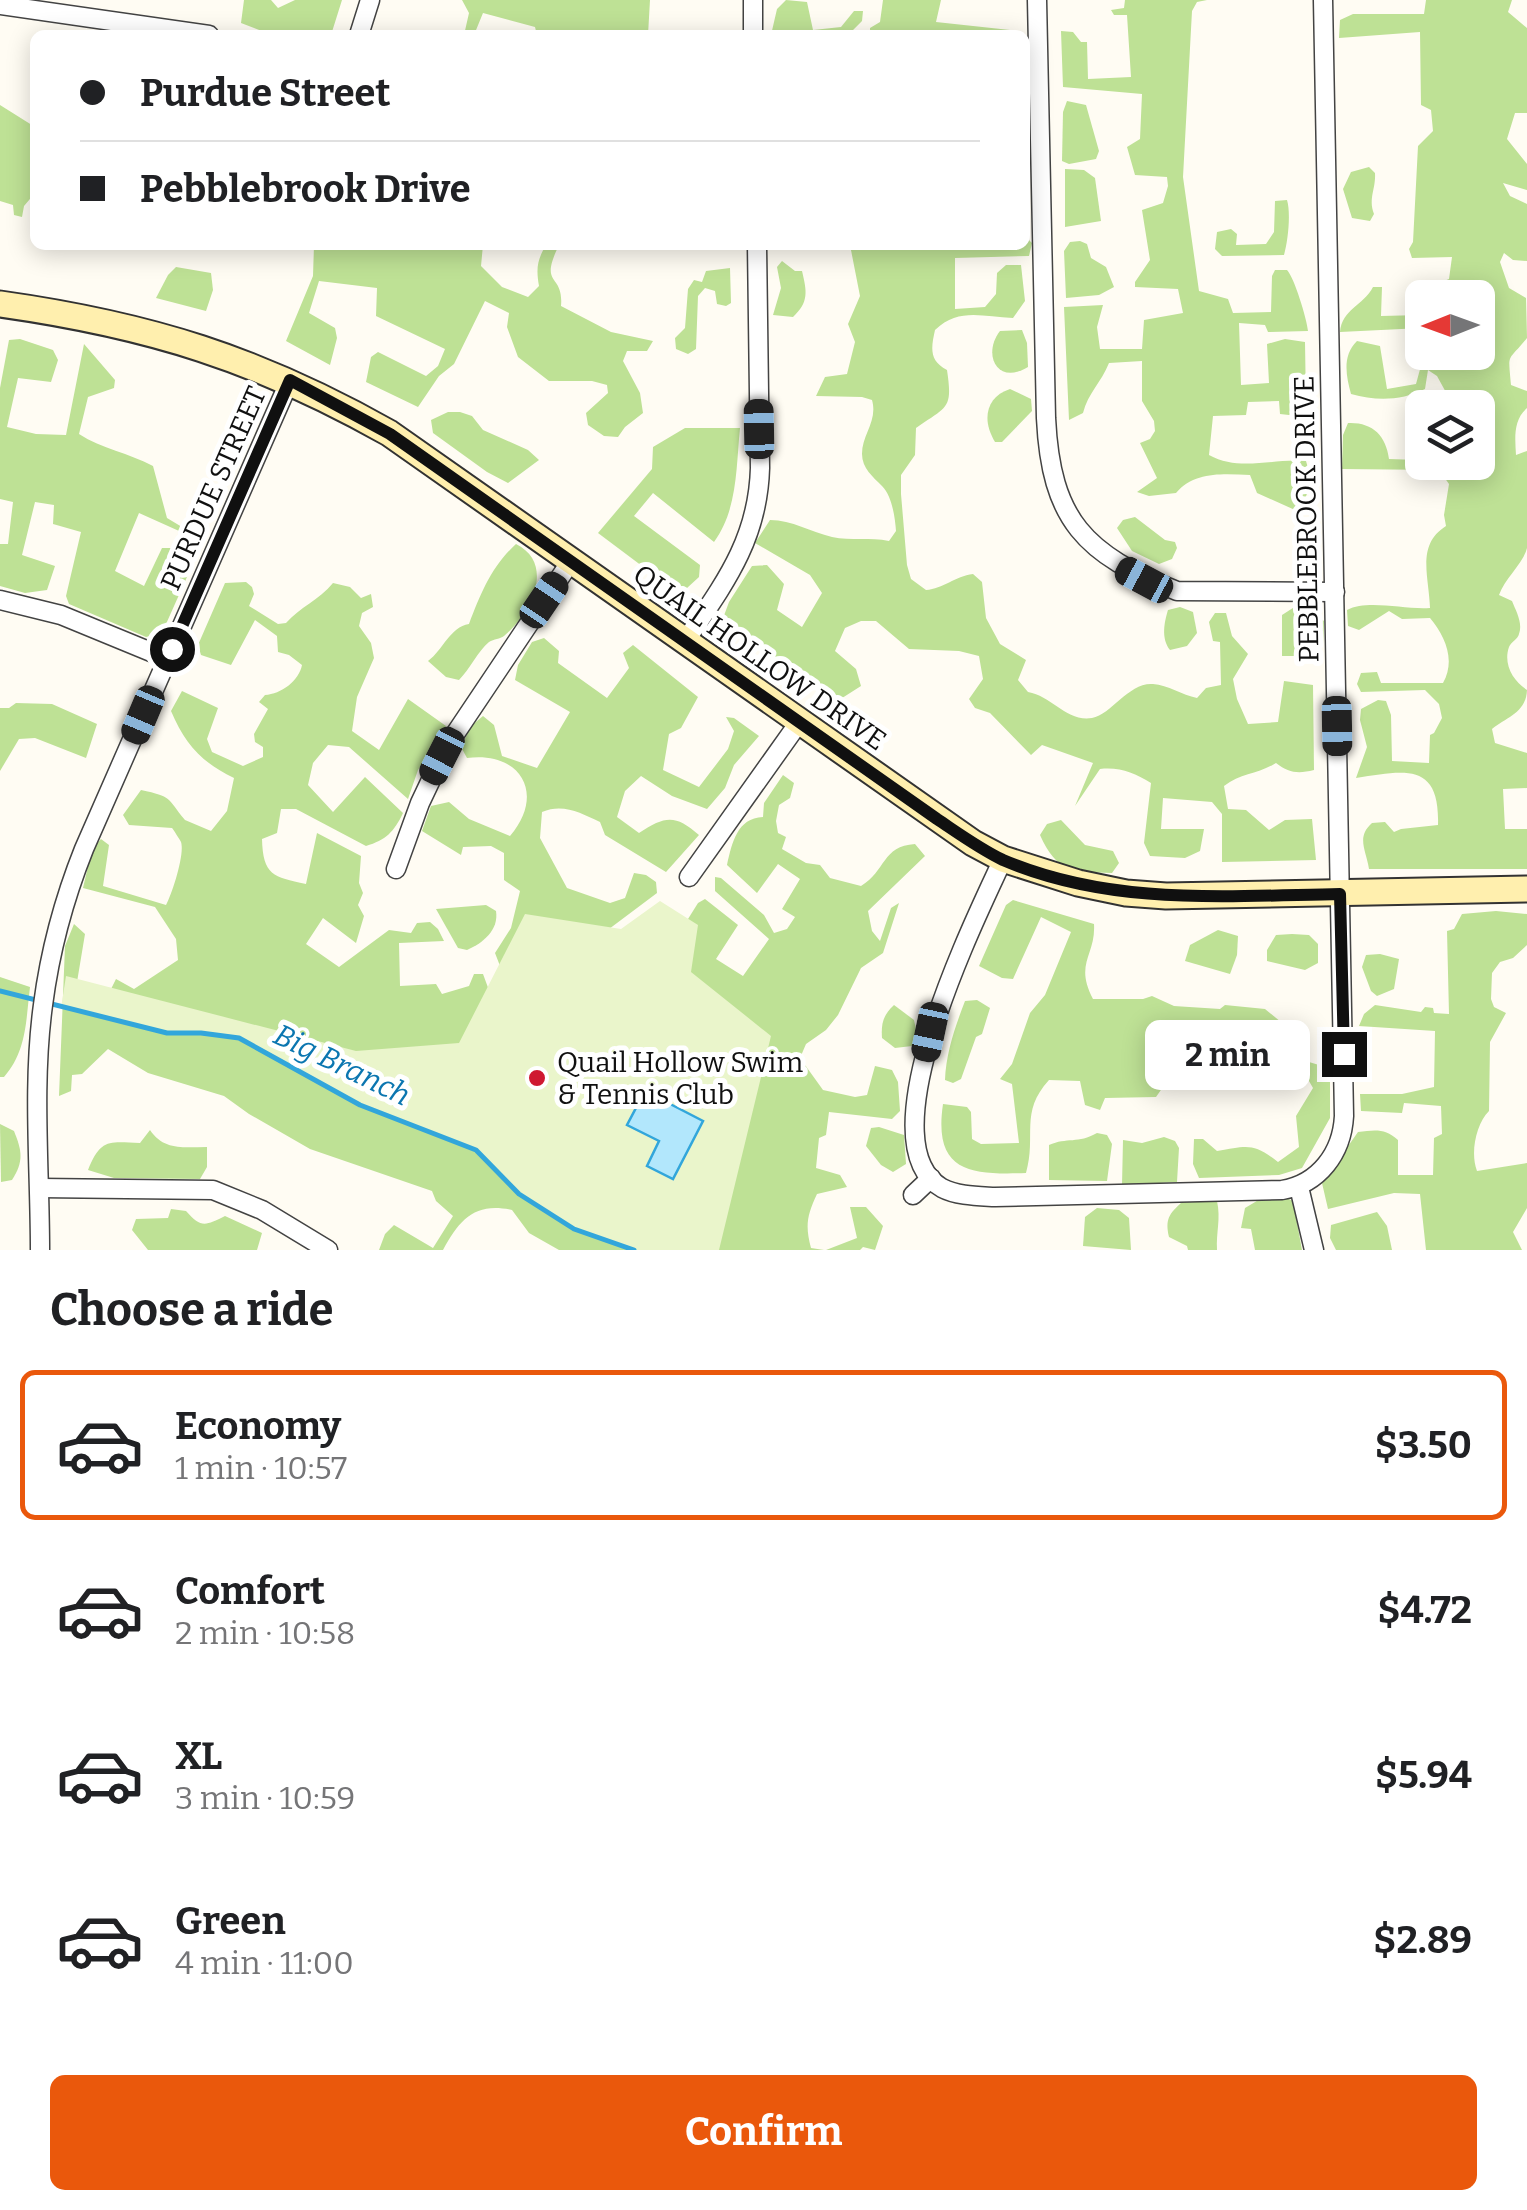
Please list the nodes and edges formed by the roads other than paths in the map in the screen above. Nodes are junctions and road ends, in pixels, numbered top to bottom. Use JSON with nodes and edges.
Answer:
{"nodes":[{"id":1,"x":370,"y":0,"type":"edge"},
{"id":2,"x":752,"y":0,"type":"edge"},
{"id":3,"x":1038,"y":0,"type":"edge"},
{"id":4,"x":1323,"y":0,"type":"edge"},
{"id":5,"x":0,"y":6,"type":"edge"},
{"id":6,"x":173,"y":30,"type":"edge"},
{"id":7,"x":361,"y":30,"type":"edge"},
{"id":8,"x":753,"y":30,"type":"edge"},
{"id":9,"x":756,"y":250,"type":"edge"},
{"id":10,"x":0,"y":304,"type":"edge"},
{"id":11,"x":290,"y":380,"type":"junction"},
{"id":12,"x":571,"y":561,"type":"junction"},
{"id":13,"x":1335,"y":592,"type":"junction"},
{"id":14,"x":0,"y":600,"type":"edge"},
{"id":15,"x":686,"y":640,"type":"junction"},
{"id":16,"x":168,"y":659,"type":"junction"},
{"id":17,"x":800,"y":721,"type":"junction"},
{"id":18,"x":1002,"y":859,"type":"junction"},
{"id":19,"x":396,"y":869,"type":"dead end"},
{"id":20,"x":689,"y":877,"type":"dead end"},
{"id":21,"x":1527,"y":889,"type":"edge"},
{"id":22,"x":1340,"y":894,"type":"junction"},
{"id":23,"x":931,"y":1178,"type":"junction"},
{"id":24,"x":1298,"y":1187,"type":"junction"},
{"id":25,"x":40,"y":1188,"type":"junction"},
{"id":26,"x":913,"y":1195,"type":"dead end"},
{"id":27,"x":40,"y":1250,"type":"edge"},
{"id":28,"x":328,"y":1250,"type":"edge"},
{"id":29,"x":1314,"y":1250,"type":"edge"}],
"edges":[{"from":1,"to":7,"type":"street"},
{"from":2,"to":8,"type":"street"},
{"from":3,"to":13,"type":"street"},
{"from":4,"to":13,"type":"street","name":"PEBBLEBROOK DRIVE"},
{"from":5,"to":6,"type":"street"},
{"from":9,"to":15,"type":"street"},
{"from":10,"to":11,"type":"street","name":"QUAIL HOLLOW DRIVE"},
{"from":11,"to":12,"type":"street","name":"QUAIL HOLLOW DRIVE"},
{"from":11,"to":16,"type":"street","name":"PURDUE STREET"},
{"from":12,"to":15,"type":"street","name":"QUAIL HOLLOW DRIVE"},
{"from":12,"to":19,"type":"street"},
{"from":13,"to":22,"type":"street","name":"PEBBLEBROOK DRIVE"},
{"from":14,"to":16,"type":"street"},
{"from":15,"to":17,"type":"street","name":"QUAIL HOLLOW DRIVE"},
{"from":16,"to":25,"type":"street","name":"PURDUE STREET"},
{"from":17,"to":18,"type":"street","name":"QUAIL HOLLOW DRIVE"},
{"from":17,"to":20,"type":"street"},
{"from":18,"to":22,"type":"street","name":"QUAIL HOLLOW DRIVE"},
{"from":18,"to":23,"type":"street"},
{"from":21,"to":22,"type":"street","name":"QUAIL HOLLOW DRIVE"},
{"from":22,"to":24,"type":"street","name":"PEBBLEBROOK DRIVE"},
{"from":23,"to":24,"type":"street"},
{"from":23,"to":26,"type":"street"},
{"from":24,"to":29,"type":"street"},
{"from":25,"to":27,"type":"street","name":"PURDUE STREET"},
{"from":25,"to":28,"type":"street"}]}
